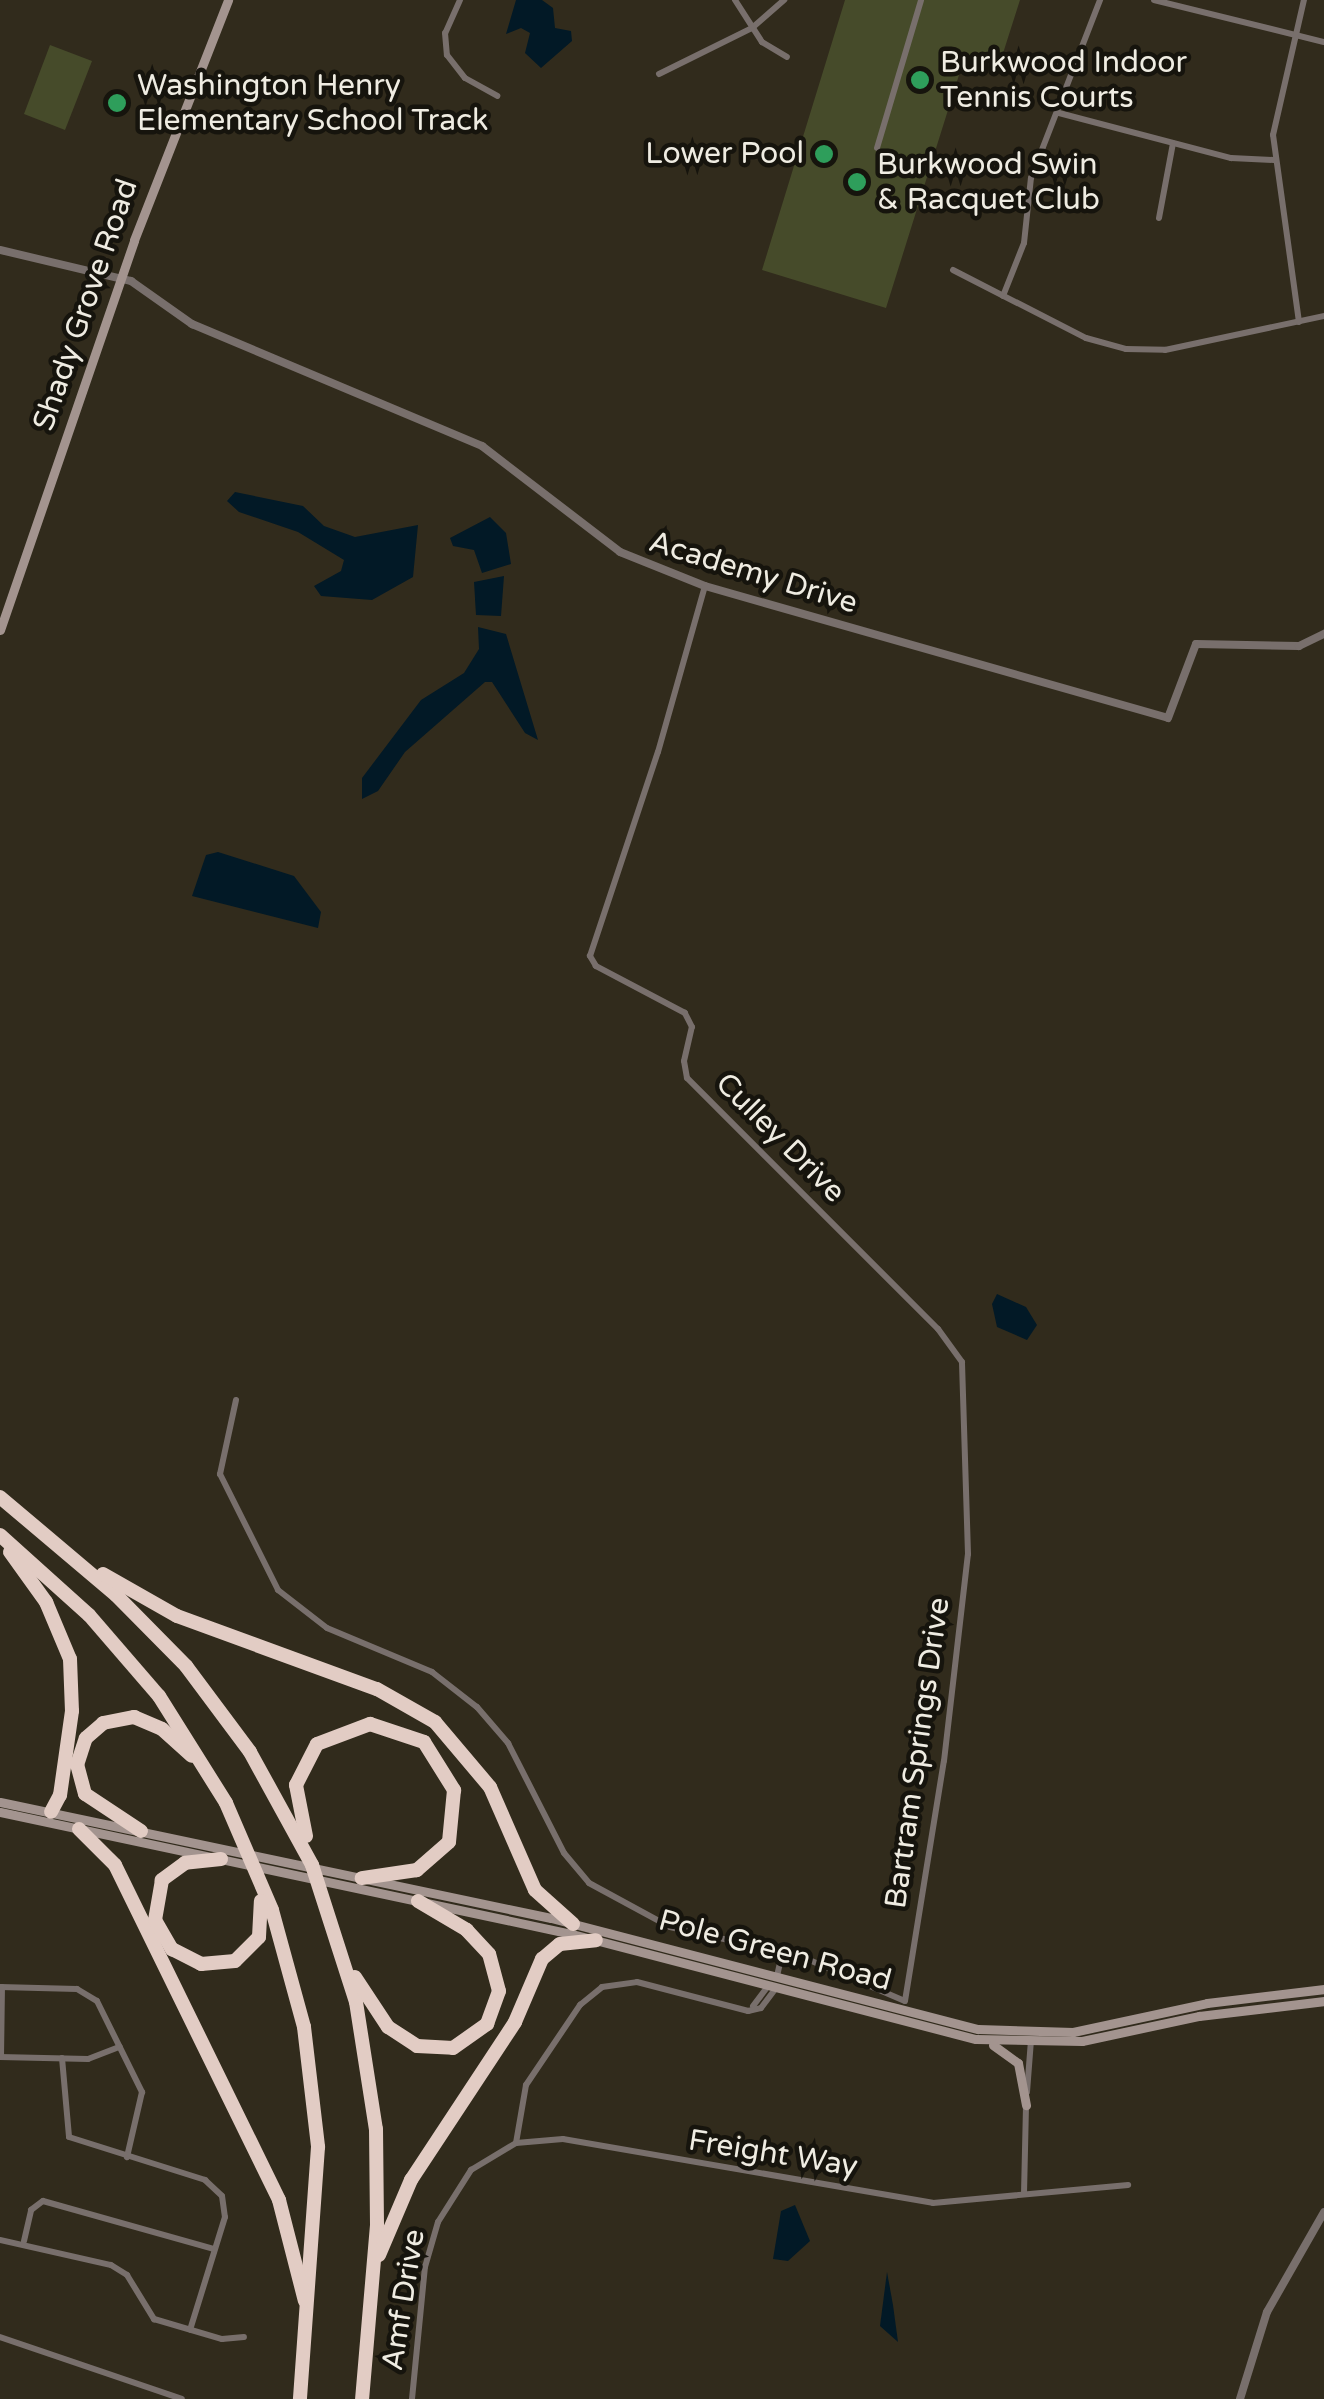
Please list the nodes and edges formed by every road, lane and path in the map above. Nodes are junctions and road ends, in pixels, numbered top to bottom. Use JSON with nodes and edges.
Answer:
{"nodes":[{"id":1,"x":228,"y":0,"type":"edge"},
{"id":2,"x":460,"y":0,"type":"edge"},
{"id":3,"x":735,"y":0,"type":"edge"},
{"id":4,"x":784,"y":0,"type":"edge"},
{"id":5,"x":922,"y":0,"type":"edge"},
{"id":6,"x":1100,"y":0,"type":"edge"},
{"id":7,"x":1154,"y":0,"type":"edge"},
{"id":8,"x":1304,"y":0,"type":"edge"},
{"id":9,"x":752,"y":28,"type":"junction"},
{"id":10,"x":1295,"y":35,"type":"junction"},
{"id":11,"x":1324,"y":42,"type":"edge"},
{"id":12,"x":787,"y":57,"type":"dead end"},
{"id":13,"x":659,"y":74,"type":"dead end"},
{"id":14,"x":497,"y":96,"type":"dead end"},
{"id":15,"x":1059,"y":113,"type":"junction"},
{"id":16,"x":1173,"y":144,"type":"junction"},
{"id":17,"x":877,"y":148,"type":"dead end"},
{"id":18,"x":1274,"y":160,"type":"junction"},
{"id":19,"x":1159,"y":218,"type":"dead end"},
{"id":20,"x":0,"y":250,"type":"edge"},
{"id":21,"x":953,"y":270,"type":"dead end"},
{"id":22,"x":121,"y":278,"type":"junction"},
{"id":23,"x":1003,"y":296,"type":"junction"},
{"id":24,"x":1324,"y":316,"type":"edge"},
{"id":25,"x":1298,"y":322,"type":"junction"},
{"id":26,"x":705,"y":586,"type":"junction"},
{"id":27,"x":0,"y":630,"type":"edge"},
{"id":28,"x":1323,"y":635,"type":"edge"},
{"id":29,"x":236,"y":1400,"type":"dead end"},
{"id":30,"x":0,"y":1497,"type":"edge"},
{"id":31,"x":967,"y":1511,"type":"joint"},
{"id":32,"x":0,"y":1537,"type":"edge"},
{"id":33,"x":71,"y":1556,"type":"junction"},
{"id":34,"x":209,"y":1773,"type":"junction"},
{"id":35,"x":0,"y":1802,"type":"edge"},
{"id":36,"x":0,"y":1812,"type":"edge"},
{"id":37,"x":50,"y":1812,"type":"junction"},
{"id":38,"x":79,"y":1829,"type":"junction"},
{"id":39,"x":141,"y":1831,"type":"junction"},
{"id":40,"x":219,"y":1853,"type":"junction"},
{"id":41,"x":312,"y":1866,"type":"junction"},
{"id":42,"x":260,"y":1876,"type":"junction"},
{"id":43,"x":356,"y":1882,"type":"junction"},
{"id":44,"x":418,"y":1901,"type":"junction"},
{"id":45,"x":574,"y":1924,"type":"junction"},
{"id":46,"x":596,"y":1940,"type":"junction"},
{"id":47,"x":783,"y":1952,"type":"junction"},
{"id":48,"x":346,"y":1962,"type":"junction"},
{"id":49,"x":770,"y":1984,"type":"junction"},
{"id":50,"x":1,"y":1987,"type":"edge"},
{"id":51,"x":1324,"y":1988,"type":"edge"},
{"id":52,"x":1324,"y":2001,"type":"edge"},
{"id":53,"x":976,"y":2039,"type":"junction"},
{"id":54,"x":1031,"y":2039,"type":"junction"},
{"id":55,"x":120,"y":2046,"type":"junction"},
{"id":56,"x":1,"y":2057,"type":"edge"},
{"id":57,"x":62,"y":2058,"type":"junction"},
{"id":58,"x":1026,"y":2105,"type":"junction"},
{"id":59,"x":516,"y":2143,"type":"junction"},
{"id":60,"x":127,"y":2157,"type":"junction"},
{"id":61,"x":1128,"y":2186,"type":"dead end"},
{"id":62,"x":1024,"y":2194,"type":"junction"},
{"id":63,"x":1324,"y":2212,"type":"edge"},
{"id":64,"x":0,"y":2240,"type":"edge"},
{"id":65,"x":24,"y":2241,"type":"junction"},
{"id":66,"x":214,"y":2249,"type":"junction"},
{"id":67,"x":374,"y":2270,"type":"junction"},
{"id":68,"x":308,"y":2317,"type":"junction"},
{"id":69,"x":190,"y":2330,"type":"junction"},
{"id":70,"x":0,"y":2337,"type":"edge"},
{"id":71,"x":244,"y":2338,"type":"dead end"},
{"id":72,"x":182,"y":2399,"type":"edge"},
{"id":73,"x":300,"y":2399,"type":"edge"},
{"id":74,"x":362,"y":2399,"type":"edge"},
{"id":75,"x":412,"y":2399,"type":"edge"},
{"id":76,"x":1240,"y":2399,"type":"edge"}],
"edges":[{"from":1,"to":22,"type":"main road","name":"Shady Grove Road"},
{"from":2,"to":14,"type":"street"},
{"from":3,"to":9,"type":"street"},
{"from":4,"to":9,"type":"street"},
{"from":5,"to":17,"type":"street"},
{"from":6,"to":15,"type":"street"},
{"from":7,"to":10,"type":"street"},
{"from":8,"to":10,"type":"street"},
{"from":9,"to":12,"type":"street"},
{"from":9,"to":13,"type":"street"},
{"from":10,"to":11,"type":"street"},
{"from":10,"to":18,"type":"street"},
{"from":15,"to":16,"type":"street"},
{"from":15,"to":23,"type":"street"},
{"from":16,"to":18,"type":"street"},
{"from":16,"to":19,"type":"street"},
{"from":18,"to":25,"type":"street"},
{"from":20,"to":22,"type":"street","name":"Academy Drive"},
{"from":21,"to":23,"type":"street"},
{"from":22,"to":26,"type":"street","name":"Academy Drive"},
{"from":22,"to":27,"type":"main road","name":"Shady Grove Road"},
{"from":23,"to":25,"type":"street"},
{"from":24,"to":25,"type":"street"},
{"from":26,"to":28,"type":"street","name":"Academy Drive"},
{"from":26,"to":31,"type":"street","name":"Culley Drive"},
{"from":29,"to":47,"type":"street"},
{"from":30,"to":33,"type":"highway"},
{"from":31,"to":47,"type":"street","name":"Bartram Springs Drive"},
{"from":32,"to":34,"type":"highway"},
{"from":32,"to":37,"type":"highway"},
{"from":33,"to":41,"type":"highway"},
{"from":33,"to":45,"type":"highway"},
{"from":34,"to":39,"type":"highway"},
{"from":34,"to":42,"type":"highway"},
{"from":35,"to":37,"type":"main road"},
{"from":36,"to":38,"type":"main road"},
{"from":37,"to":39,"type":"main road"},
{"from":38,"to":40,"type":"main road"},
{"from":38,"to":68,"type":"highway"},
{"from":39,"to":40,"type":"main road"},
{"from":40,"to":42,"type":"highway"},
{"from":40,"to":43,"type":"main road","name":"Pole Green Road"},
{"from":40,"to":43,"type":"main road","name":"Pole Green Road"},
{"from":41,"to":43,"type":"highway"},
{"from":41,"to":48,"type":"highway"},
{"from":42,"to":68,"type":"highway"},
{"from":43,"to":44,"type":"main road","name":"Pole Green Road"},
{"from":43,"to":45,"type":"main road","name":"Pole Green Road"},
{"from":44,"to":46,"type":"main road","name":"Pole Green Road"},
{"from":44,"to":48,"type":"highway"},
{"from":45,"to":49,"type":"main road","name":"Pole Green Road"},
{"from":46,"to":49,"type":"main road","name":"Pole Green Road"},
{"from":46,"to":67,"type":"highway"},
{"from":47,"to":49,"type":"street"},
{"from":48,"to":67,"type":"highway"},
{"from":49,"to":53,"type":"main road","name":"Pole Green Road"},
{"from":49,"to":54,"type":"main road","name":"Pole Green Road"},
{"from":49,"to":59,"type":"street"},
{"from":50,"to":55,"type":"street"},
{"from":50,"to":56,"type":"street"},
{"from":51,"to":54,"type":"main road","name":"Pole Green Road"},
{"from":52,"to":54,"type":"main road","name":"Pole Green Road"},
{"from":53,"to":54,"type":"main road","name":"Pole Green Road"},
{"from":53,"to":58,"type":"main road"},
{"from":54,"to":58,"type":"street"},
{"from":55,"to":57,"type":"street"},
{"from":55,"to":60,"type":"street"},
{"from":56,"to":57,"type":"street"},
{"from":57,"to":60,"type":"street"},
{"from":58,"to":62,"type":"street"},
{"from":59,"to":62,"type":"street","name":"Freight Way"},
{"from":59,"to":75,"type":"street","name":"Amf Drive"},
{"from":60,"to":66,"type":"street"},
{"from":61,"to":62,"type":"street","name":"Freight Way"},
{"from":63,"to":76,"type":"street"},
{"from":64,"to":65,"type":"street"},
{"from":65,"to":66,"type":"street"},
{"from":65,"to":69,"type":"street"},
{"from":66,"to":69,"type":"street"},
{"from":67,"to":74,"type":"highway"},
{"from":68,"to":73,"type":"highway"},
{"from":69,"to":71,"type":"street"},
{"from":70,"to":72,"type":"street"}]}
